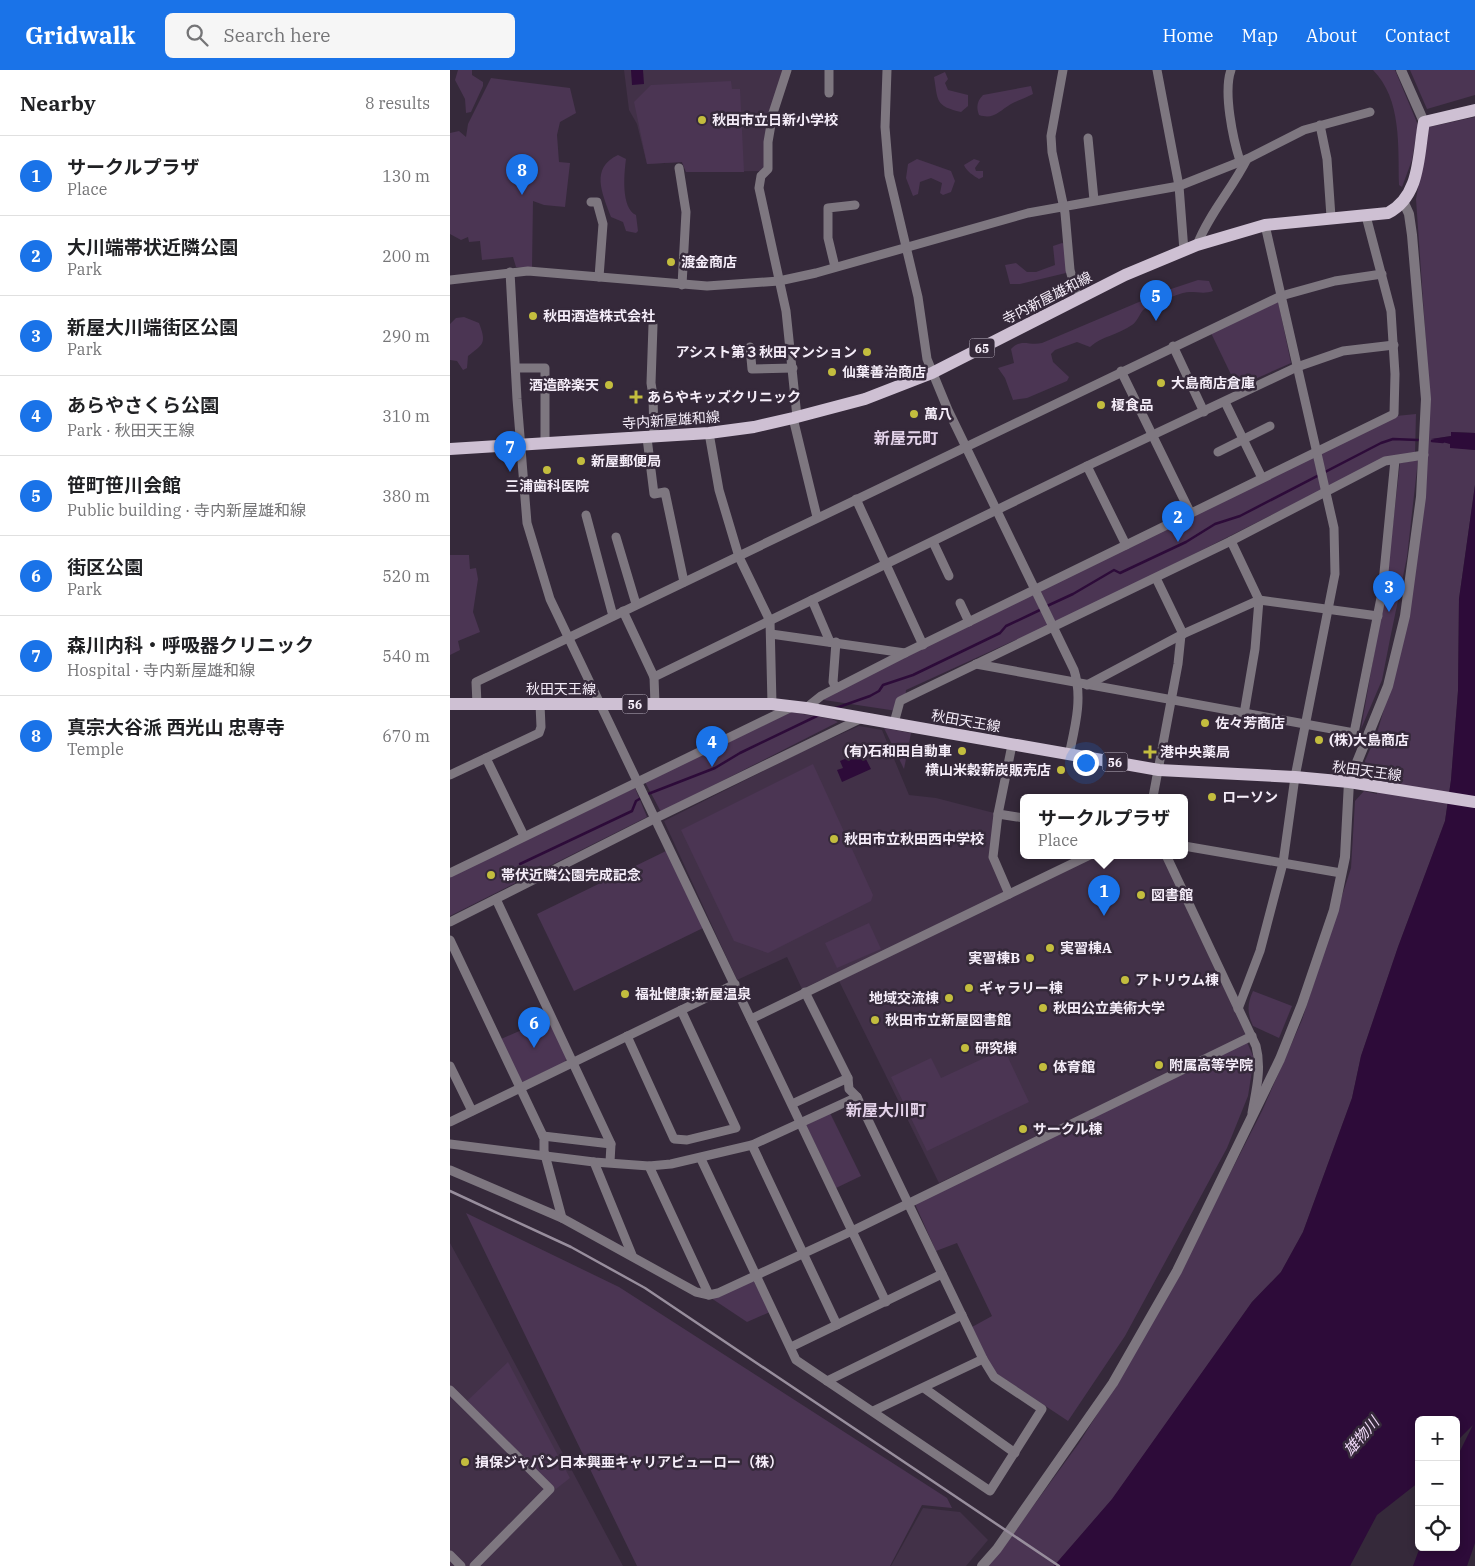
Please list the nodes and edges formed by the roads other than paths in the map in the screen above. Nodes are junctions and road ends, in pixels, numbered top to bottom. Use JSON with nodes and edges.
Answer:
{"nodes":[{"id":1,"x":787,"y":70,"type":"edge"},
{"id":2,"x":829,"y":70,"type":"edge"},
{"id":3,"x":887,"y":70,"type":"edge"},
{"id":4,"x":1063,"y":70,"type":"edge"},
{"id":5,"x":1157,"y":70,"type":"edge"},
{"id":6,"x":1231,"y":70,"type":"edge"},
{"id":7,"x":1401,"y":70,"type":"edge"},
{"id":8,"x":829,"y":93,"type":"dead end"},
{"id":9,"x":1475,"y":110,"type":"edge"},
{"id":10,"x":1370,"y":112,"type":"dead end"},
{"id":11,"x":1429,"y":120,"type":"junction"},
{"id":12,"x":1320,"y":125,"type":"junction"},
{"id":13,"x":1088,"y":138,"type":"dead end"},
{"id":14,"x":1243,"y":160,"type":"junction"},
{"id":15,"x":680,"y":168,"type":"dead end"},
{"id":16,"x":1179,"y":186,"type":"junction"},
{"id":17,"x":1094,"y":200,"type":"junction"},
{"id":18,"x":591,"y":202,"type":"dead end"},
{"id":19,"x":1404,"y":203,"type":"junction"},
{"id":20,"x":855,"y":205,"type":"dead end"},
{"id":21,"x":1063,"y":206,"type":"junction"},
{"id":22,"x":1366,"y":216,"type":"junction"},
{"id":23,"x":1331,"y":217,"type":"junction"},
{"id":24,"x":1265,"y":225,"type":"junction"},
{"id":25,"x":1197,"y":245,"type":"junction"},
{"id":26,"x":907,"y":246,"type":"junction"},
{"id":27,"x":1184,"y":251,"type":"junction"},
{"id":28,"x":835,"y":267,"type":"junction"},
{"id":29,"x":510,"y":272,"type":"junction"},
{"id":30,"x":1382,"y":274,"type":"junction"},
{"id":31,"x":599,"y":277,"type":"junction"},
{"id":32,"x":450,"y":280,"type":"edge"},
{"id":33,"x":779,"y":280,"type":"junction"},
{"id":34,"x":682,"y":285,"type":"junction"},
{"id":35,"x":1281,"y":296,"type":"junction"},
{"id":36,"x":1078,"y":299,"type":"junction"},
{"id":37,"x":653,"y":325,"type":"dead end"},
{"id":38,"x":1394,"y":345,"type":"junction"},
{"id":39,"x":1173,"y":346,"type":"junction"},
{"id":40,"x":750,"y":347,"type":"dead end"},
{"id":41,"x":1297,"y":367,"type":"junction"},
{"id":42,"x":516,"y":368,"type":"junction"},
{"id":43,"x":793,"y":368,"type":"junction"},
{"id":44,"x":1121,"y":371,"type":"junction"},
{"id":45,"x":932,"y":373,"type":"junction"},
{"id":46,"x":1225,"y":402,"type":"junction"},
{"id":47,"x":1204,"y":412,"type":"junction"},
{"id":48,"x":795,"y":418,"type":"junction"},
{"id":49,"x":1270,"y":426,"type":"dead end"},
{"id":50,"x":709,"y":433,"type":"junction"},
{"id":51,"x":1153,"y":436,"type":"junction"},
{"id":52,"x":651,"y":438,"type":"junction"},
{"id":53,"x":1243,"y":439,"type":"junction"},
{"id":54,"x":545,"y":443,"type":"junction"},
{"id":55,"x":522,"y":445,"type":"junction"},
{"id":56,"x":967,"y":445,"type":"junction"},
{"id":57,"x":450,"y":449,"type":"edge"},
{"id":58,"x":1218,"y":452,"type":"dead end"},
{"id":59,"x":1316,"y":452,"type":"junction"},
{"id":60,"x":1424,"y":455,"type":"junction"},
{"id":61,"x":1395,"y":460,"type":"junction"},
{"id":62,"x":1086,"y":466,"type":"junction"},
{"id":63,"x":1262,"y":478,"type":"junction"},
{"id":64,"x":1326,"y":492,"type":"junction"},
{"id":65,"x":856,"y":499,"type":"junction"},
{"id":66,"x":998,"y":510,"type":"junction"},
{"id":67,"x":1190,"y":512,"type":"junction"},
{"id":68,"x":586,"y":515,"type":"dead end"},
{"id":69,"x":817,"y":517,"type":"junction"},
{"id":70,"x":616,"y":537,"type":"dead end"},
{"id":71,"x":1231,"y":541,"type":"junction"},
{"id":72,"x":933,"y":542,"type":"junction"},
{"id":73,"x":1126,"y":545,"type":"junction"},
{"id":74,"x":739,"y":557,"type":"junction"},
{"id":75,"x":886,"y":565,"type":"junction"},
{"id":76,"x":949,"y":576,"type":"dead end"},
{"id":77,"x":1156,"y":578,"type":"junction"},
{"id":78,"x":684,"y":582,"type":"junction"},
{"id":79,"x":1036,"y":591,"type":"junction"},
{"id":80,"x":812,"y":600,"type":"junction"},
{"id":81,"x":1259,"y":600,"type":"junction"},
{"id":82,"x":960,"y":603,"type":"dead end"},
{"id":83,"x":636,"y":604,"type":"junction"},
{"id":84,"x":623,"y":611,"type":"junction"},
{"id":85,"x":1329,"y":611,"type":"junction"},
{"id":86,"x":613,"y":616,"type":"junction"},
{"id":87,"x":1378,"y":616,"type":"junction"},
{"id":88,"x":770,"y":621,"type":"junction"},
{"id":89,"x":969,"y":622,"type":"junction"},
{"id":90,"x":1052,"y":623,"type":"junction"},
{"id":91,"x":771,"y":634,"type":"junction"},
{"id":92,"x":1182,"y":635,"type":"junction"},
{"id":93,"x":568,"y":636,"type":"junction"},
{"id":94,"x":833,"y":642,"type":"junction"},
{"id":95,"x":922,"y":645,"type":"junction"},
{"id":96,"x":905,"y":653,"type":"junction"},
{"id":97,"x":976,"y":664,"type":"junction"},
{"id":98,"x":654,"y":677,"type":"junction"},
{"id":99,"x":1083,"y":685,"type":"junction"},
{"id":100,"x":836,"y":688,"type":"junction"},
{"id":101,"x":1171,"y":701,"type":"junction"},
{"id":102,"x":450,"y":704,"type":"edge"},
{"id":103,"x":477,"y":704,"type":"junction"},
{"id":104,"x":540,"y":704,"type":"junction"},
{"id":105,"x":599,"y":704,"type":"junction"},
{"id":106,"x":655,"y":704,"type":"junction"},
{"id":107,"x":772,"y":704,"type":"junction"},
{"id":108,"x":801,"y":707,"type":"junction"},
{"id":109,"x":1244,"y":714,"type":"junction"},
{"id":110,"x":862,"y":718,"type":"junction"},
{"id":111,"x":894,"y":724,"type":"junction"},
{"id":112,"x":1305,"y":725,"type":"junction"},
{"id":113,"x":1012,"y":745,"type":"junction"},
{"id":114,"x":1069,"y":754,"type":"junction"},
{"id":115,"x":486,"y":758,"type":"junction"},
{"id":116,"x":1159,"y":770,"type":"junction"},
{"id":117,"x":450,"y":776,"type":"edge"},
{"id":118,"x":1295,"y":777,"type":"junction"},
{"id":119,"x":1349,"y":782,"type":"junction"},
{"id":120,"x":641,"y":785,"type":"junction"},
{"id":121,"x":1154,"y":794,"type":"edge"},
{"id":122,"x":1475,"y":802,"type":"edge"},
{"id":123,"x":998,"y":814,"type":"junction"},
{"id":124,"x":654,"y":815,"type":"junction"},
{"id":125,"x":1020,"y":817,"type":"edge"},
{"id":126,"x":524,"y":836,"type":"junction"},
{"id":127,"x":1188,"y":847,"type":"edge"},
{"id":128,"x":1082,"y":859,"type":"edge"},
{"id":129,"x":1168,"y":859,"type":"edge"},
{"id":130,"x":1283,"y":863,"type":"junction"},
{"id":131,"x":450,"y":873,"type":"edge"},
{"id":132,"x":1342,"y":873,"type":"junction"},
{"id":133,"x":1009,"y":894,"type":"junction"},
{"id":134,"x":496,"y":899,"type":"junction"},
{"id":135,"x":450,"y":922,"type":"edge"},
{"id":136,"x":450,"y":940,"type":"edge"},
{"id":137,"x":735,"y":984,"type":"junction"},
{"id":138,"x":805,"y":992,"type":"junction"},
{"id":139,"x":1238,"y":1009,"type":"junction"},
{"id":140,"x":681,"y":1010,"type":"junction"},
{"id":141,"x":751,"y":1019,"type":"junction"},
{"id":142,"x":627,"y":1036,"type":"junction"},
{"id":143,"x":1252,"y":1036,"type":"junction"},
{"id":144,"x":574,"y":1062,"type":"junction"},
{"id":145,"x":450,"y":1066,"type":"edge"},
{"id":146,"x":848,"y":1078,"type":"junction"},
{"id":147,"x":520,"y":1087,"type":"junction"},
{"id":148,"x":857,"y":1097,"type":"junction"},
{"id":149,"x":792,"y":1104,"type":"junction"},
{"id":150,"x":472,"y":1111,"type":"junction"},
{"id":151,"x":1250,"y":1120,"type":"junction"},
{"id":152,"x":450,"y":1122,"type":"edge"},
{"id":153,"x":800,"y":1122,"type":"junction"},
{"id":154,"x":543,"y":1136,"type":"junction"},
{"id":155,"x":450,"y":1144,"type":"edge"},
{"id":156,"x":611,"y":1144,"type":"junction"},
{"id":157,"x":752,"y":1145,"type":"junction"},
{"id":158,"x":546,"y":1157,"type":"junction"},
{"id":159,"x":701,"y":1159,"type":"junction"},
{"id":160,"x":594,"y":1162,"type":"junction"},
{"id":161,"x":610,"y":1162,"type":"junction"},
{"id":162,"x":649,"y":1166,"type":"junction"},
{"id":163,"x":450,"y":1170,"type":"edge"},
{"id":164,"x":908,"y":1202,"type":"junction"},
{"id":165,"x":562,"y":1218,"type":"junction"},
{"id":166,"x":852,"y":1230,"type":"junction"},
{"id":167,"x":803,"y":1253,"type":"junction"},
{"id":168,"x":632,"y":1255,"type":"junction"},
{"id":169,"x":942,"y":1274,"type":"junction"},
{"id":170,"x":756,"y":1276,"type":"junction"},
{"id":171,"x":709,"y":1295,"type":"junction"},
{"id":172,"x":886,"y":1302,"type":"junction"},
{"id":173,"x":962,"y":1315,"type":"junction"},
{"id":174,"x":837,"y":1325,"type":"junction"},
{"id":175,"x":791,"y":1347,"type":"junction"},
{"id":176,"x":983,"y":1359,"type":"junction"},
{"id":177,"x":827,"y":1381,"type":"junction"},
{"id":178,"x":924,"y":1388,"type":"junction"},
{"id":179,"x":450,"y":1390,"type":"edge"},
{"id":180,"x":872,"y":1411,"type":"junction"},
{"id":181,"x":1015,"y":1453,"type":"junction"},
{"id":182,"x":450,"y":1555,"type":"edge"},
{"id":183,"x":461,"y":1566,"type":"edge"},
{"id":184,"x":474,"y":1566,"type":"edge"},
{"id":185,"x":982,"y":1566,"type":"edge"}],
"edges":[{"from":1,"to":33,"type":"street"},
{"from":2,"to":8,"type":"street"},
{"from":3,"to":26,"type":"street"},
{"from":4,"to":21,"type":"street"},
{"from":5,"to":16,"type":"street"},
{"from":6,"to":14,"type":"street"},
{"from":7,"to":11,"type":"street"},
{"from":9,"to":11,"type":"main road"},
{"from":10,"to":12,"type":"street"},
{"from":11,"to":19,"type":"main road"},
{"from":12,"to":14,"type":"street"},
{"from":12,"to":23,"type":"street"},
{"from":13,"to":17,"type":"street"},
{"from":14,"to":16,"type":"street"},
{"from":14,"to":25,"type":"street"},
{"from":15,"to":34,"type":"street"},
{"from":16,"to":17,"type":"street"},
{"from":16,"to":27,"type":"street"},
{"from":17,"to":21,"type":"street"},
{"from":18,"to":31,"type":"street"},
{"from":19,"to":22,"type":"main road","name":"寺内新屋雄和線","number":"65"},
{"from":19,"to":60,"type":"street"},
{"from":20,"to":28,"type":"street"},
{"from":21,"to":26,"type":"street"},
{"from":21,"to":36,"type":"street"},
{"from":22,"to":23,"type":"main road","name":"寺内新屋雄和線","number":"65"},
{"from":22,"to":30,"type":"street"},
{"from":23,"to":24,"type":"main road","name":"寺内新屋雄和線","number":"65"},
{"from":24,"to":25,"type":"main road","name":"寺内新屋雄和線","number":"65"},
{"from":24,"to":35,"type":"street"},
{"from":25,"to":27,"type":"main road","name":"寺内新屋雄和線","number":"65"},
{"from":26,"to":28,"type":"street"},
{"from":26,"to":45,"type":"street"},
{"from":27,"to":36,"type":"main road","name":"寺内新屋雄和線","number":"65"},
{"from":28,"to":33,"type":"street"},
{"from":29,"to":31,"type":"street"},
{"from":29,"to":32,"type":"street"},
{"from":29,"to":42,"type":"street"},
{"from":30,"to":35,"type":"street"},
{"from":30,"to":38,"type":"street"},
{"from":31,"to":34,"type":"street"},
{"from":33,"to":34,"type":"street"},
{"from":33,"to":43,"type":"street"},
{"from":35,"to":39,"type":"street"},
{"from":35,"to":41,"type":"street"},
{"from":36,"to":45,"type":"main road","name":"寺内新屋雄和線","number":"65"},
{"from":37,"to":52,"type":"street"},
{"from":38,"to":41,"type":"street"},
{"from":38,"to":59,"type":"street"},
{"from":39,"to":44,"type":"street"},
{"from":39,"to":47,"type":"street"},
{"from":40,"to":43,"type":"street"},
{"from":41,"to":46,"type":"street"},
{"from":41,"to":59,"type":"street"},
{"from":42,"to":54,"type":"street"},
{"from":42,"to":55,"type":"street"},
{"from":43,"to":48,"type":"street"},
{"from":44,"to":51,"type":"street"},
{"from":44,"to":56,"type":"street"},
{"from":45,"to":48,"type":"main road","name":"寺内新屋雄和線","number":"65"},
{"from":45,"to":56,"type":"street"},
{"from":46,"to":47,"type":"street"},
{"from":46,"to":53,"type":"street"},
{"from":47,"to":51,"type":"street"},
{"from":48,"to":50,"type":"main road","name":"寺内新屋雄和線","number":"65"},
{"from":48,"to":69,"type":"street"},
{"from":49,"to":53,"type":"street"},
{"from":50,"to":52,"type":"main road","name":"寺内新屋雄和線","number":"65"},
{"from":50,"to":74,"type":"street"},
{"from":51,"to":62,"type":"street"},
{"from":51,"to":67,"type":"street"},
{"from":52,"to":54,"type":"main road","name":"寺内新屋雄和線","number":"65"},
{"from":52,"to":78,"type":"street"},
{"from":53,"to":58,"type":"street"},
{"from":53,"to":63,"type":"street"},
{"from":54,"to":55,"type":"main road","name":"寺内新屋雄和線","number":"65"},
{"from":55,"to":57,"type":"main road","name":"寺内新屋雄和線","number":"65"},
{"from":55,"to":93,"type":"street"},
{"from":56,"to":65,"type":"street"},
{"from":56,"to":66,"type":"street"},
{"from":59,"to":63,"type":"street"},
{"from":59,"to":64,"type":"street"},
{"from":60,"to":61,"type":"street"},
{"from":60,"to":119,"type":"street"},
{"from":61,"to":64,"type":"street"},
{"from":61,"to":87,"type":"street"},
{"from":62,"to":66,"type":"street"},
{"from":62,"to":73,"type":"street"},
{"from":63,"to":67,"type":"street"},
{"from":64,"to":71,"type":"street"},
{"from":64,"to":85,"type":"street"},
{"from":65,"to":69,"type":"street"},
{"from":65,"to":75,"type":"street"},
{"from":66,"to":72,"type":"street"},
{"from":66,"to":79,"type":"street"},
{"from":67,"to":73,"type":"street"},
{"from":68,"to":86,"type":"street"},
{"from":69,"to":74,"type":"street"},
{"from":70,"to":83,"type":"street"},
{"from":71,"to":77,"type":"street"},
{"from":71,"to":81,"type":"street"},
{"from":72,"to":75,"type":"street"},
{"from":72,"to":76,"type":"street"},
{"from":73,"to":79,"type":"street"},
{"from":74,"to":78,"type":"street"},
{"from":74,"to":88,"type":"street"},
{"from":75,"to":80,"type":"street"},
{"from":75,"to":95,"type":"street"},
{"from":77,"to":90,"type":"street"},
{"from":77,"to":92,"type":"street"},
{"from":78,"to":83,"type":"street"},
{"from":79,"to":89,"type":"street"},
{"from":79,"to":90,"type":"street"},
{"from":80,"to":88,"type":"street"},
{"from":80,"to":94,"type":"street"},
{"from":81,"to":85,"type":"street"},
{"from":81,"to":92,"type":"street"},
{"from":81,"to":109,"type":"street"},
{"from":82,"to":89,"type":"street"},
{"from":83,"to":84,"type":"street"},
{"from":84,"to":86,"type":"street"},
{"from":84,"to":98,"type":"street"},
{"from":85,"to":87,"type":"street"},
{"from":85,"to":112,"type":"street"},
{"from":86,"to":93,"type":"street"},
{"from":87,"to":112,"type":"street"},
{"from":88,"to":91,"type":"street"},
{"from":88,"to":98,"type":"street"},
{"from":89,"to":95,"type":"street"},
{"from":90,"to":97,"type":"street"},
{"from":90,"to":99,"type":"street"},
{"from":91,"to":94,"type":"street"},
{"from":91,"to":107,"type":"street"},
{"from":92,"to":99,"type":"street"},
{"from":92,"to":101,"type":"street"},
{"from":93,"to":103,"type":"street"},
{"from":93,"to":105,"type":"street"},
{"from":94,"to":96,"type":"street"},
{"from":94,"to":100,"type":"street"},
{"from":95,"to":96,"type":"street"},
{"from":96,"to":100,"type":"street"},
{"from":97,"to":99,"type":"street"},
{"from":97,"to":111,"type":"street"},
{"from":98,"to":106,"type":"street"},
{"from":99,"to":101,"type":"street"},
{"from":99,"to":114,"type":"street"},
{"from":100,"to":108,"type":"street"},
{"from":101,"to":109,"type":"street"},
{"from":101,"to":116,"type":"street"},
{"from":102,"to":103,"type":"main road","name":"秋田天王線","number":"56"},
{"from":103,"to":104,"type":"main road","name":"秋田天王線","number":"56"},
{"from":104,"to":105,"type":"main road","name":"秋田天王線","number":"56"},
{"from":104,"to":115,"type":"street"},
{"from":105,"to":106,"type":"main road","name":"秋田天王線","number":"56"},
{"from":105,"to":120,"type":"street"},
{"from":106,"to":107,"type":"main road","name":"秋田天王線","number":"56"},
{"from":107,"to":108,"type":"main road","name":"秋田天王線","number":"56"},
{"from":108,"to":110,"type":"main road","name":"秋田天王線","number":"56"},
{"from":108,"to":120,"type":"street"},
{"from":109,"to":112,"type":"street"},
{"from":110,"to":111,"type":"main road","name":"秋田天王線","number":"56"},
{"from":110,"to":124,"type":"street"},
{"from":111,"to":113,"type":"main road","name":"秋田天王線","number":"56"},
{"from":112,"to":118,"type":"street"},
{"from":113,"to":114,"type":"main road","name":"秋田天王線","number":"56"},
{"from":113,"to":123,"type":"street"},
{"from":114,"to":116,"type":"main road","name":"秋田天王線","number":"56"},
{"from":115,"to":117,"type":"street"},
{"from":115,"to":126,"type":"street"},
{"from":116,"to":118,"type":"main road","name":"秋田天王線","number":"56"},
{"from":116,"to":121,"type":"street"},
{"from":118,"to":119,"type":"main road","name":"秋田天王線","number":"56"},
{"from":118,"to":130,"type":"street"},
{"from":119,"to":122,"type":"main road","name":"秋田天王線","number":"56"},
{"from":119,"to":132,"type":"street"},
{"from":120,"to":124,"type":"street"},
{"from":120,"to":126,"type":"street"},
{"from":123,"to":125,"type":"street"},
{"from":123,"to":133,"type":"street"},
{"from":124,"to":134,"type":"street"},
{"from":124,"to":137,"type":"street"},
{"from":126,"to":131,"type":"street"},
{"from":127,"to":130,"type":"street"},
{"from":128,"to":133,"type":"street"},
{"from":129,"to":139,"type":"street"},
{"from":130,"to":132,"type":"street"},
{"from":130,"to":139,"type":"street"},
{"from":132,"to":151,"type":"street"},
{"from":133,"to":138,"type":"street"},
{"from":134,"to":135,"type":"street"},
{"from":134,"to":144,"type":"street"},
{"from":136,"to":147,"type":"street"},
{"from":137,"to":140,"type":"street"},
{"from":137,"to":141,"type":"street"},
{"from":138,"to":141,"type":"street"},
{"from":138,"to":146,"type":"street"},
{"from":139,"to":143,"type":"street"},
{"from":140,"to":142,"type":"street"},
{"from":140,"to":142,"type":"street"},
{"from":141,"to":149,"type":"street"},
{"from":142,"to":144,"type":"street"},
{"from":143,"to":151,"type":"street"},
{"from":143,"to":164,"type":"street"},
{"from":144,"to":147,"type":"street"},
{"from":144,"to":156,"type":"street"},
{"from":145,"to":150,"type":"street"},
{"from":146,"to":148,"type":"street"},
{"from":146,"to":149,"type":"street"},
{"from":147,"to":150,"type":"street"},
{"from":147,"to":154,"type":"street"},
{"from":148,"to":153,"type":"street"},
{"from":148,"to":164,"type":"street"},
{"from":149,"to":153,"type":"street"},
{"from":150,"to":152,"type":"street"},
{"from":151,"to":185,"type":"street"},
{"from":153,"to":157,"type":"street"},
{"from":153,"to":166,"type":"street"},
{"from":154,"to":156,"type":"street"},
{"from":154,"to":158,"type":"street"},
{"from":155,"to":158,"type":"street"},
{"from":156,"to":161,"type":"street"},
{"from":157,"to":159,"type":"street"},
{"from":157,"to":167,"type":"street"},
{"from":158,"to":160,"type":"street"},
{"from":158,"to":165,"type":"street"},
{"from":159,"to":162,"type":"street"},
{"from":159,"to":170,"type":"street"},
{"from":160,"to":161,"type":"street"},
{"from":160,"to":168,"type":"street"},
{"from":161,"to":162,"type":"street"},
{"from":162,"to":171,"type":"street"},
{"from":163,"to":165,"type":"street"},
{"from":164,"to":166,"type":"street"},
{"from":164,"to":169,"type":"street"},
{"from":165,"to":168,"type":"street"},
{"from":166,"to":167,"type":"street"},
{"from":166,"to":172,"type":"street"},
{"from":167,"to":170,"type":"street"},
{"from":167,"to":174,"type":"street"},
{"from":168,"to":171,"type":"street"},
{"from":169,"to":172,"type":"street"},
{"from":169,"to":173,"type":"street"},
{"from":170,"to":171,"type":"street"},
{"from":170,"to":175,"type":"street"},
{"from":172,"to":174,"type":"street"},
{"from":173,"to":176,"type":"street"},
{"from":173,"to":177,"type":"street"},
{"from":174,"to":175,"type":"street"},
{"from":175,"to":177,"type":"street"},
{"from":176,"to":178,"type":"street"},
{"from":176,"to":181,"type":"street"},
{"from":177,"to":180,"type":"street"},
{"from":178,"to":180,"type":"street"},
{"from":178,"to":181,"type":"street"},
{"from":179,"to":184,"type":"street"},
{"from":180,"to":181,"type":"street"},
{"from":182,"to":183,"type":"street"}]}
